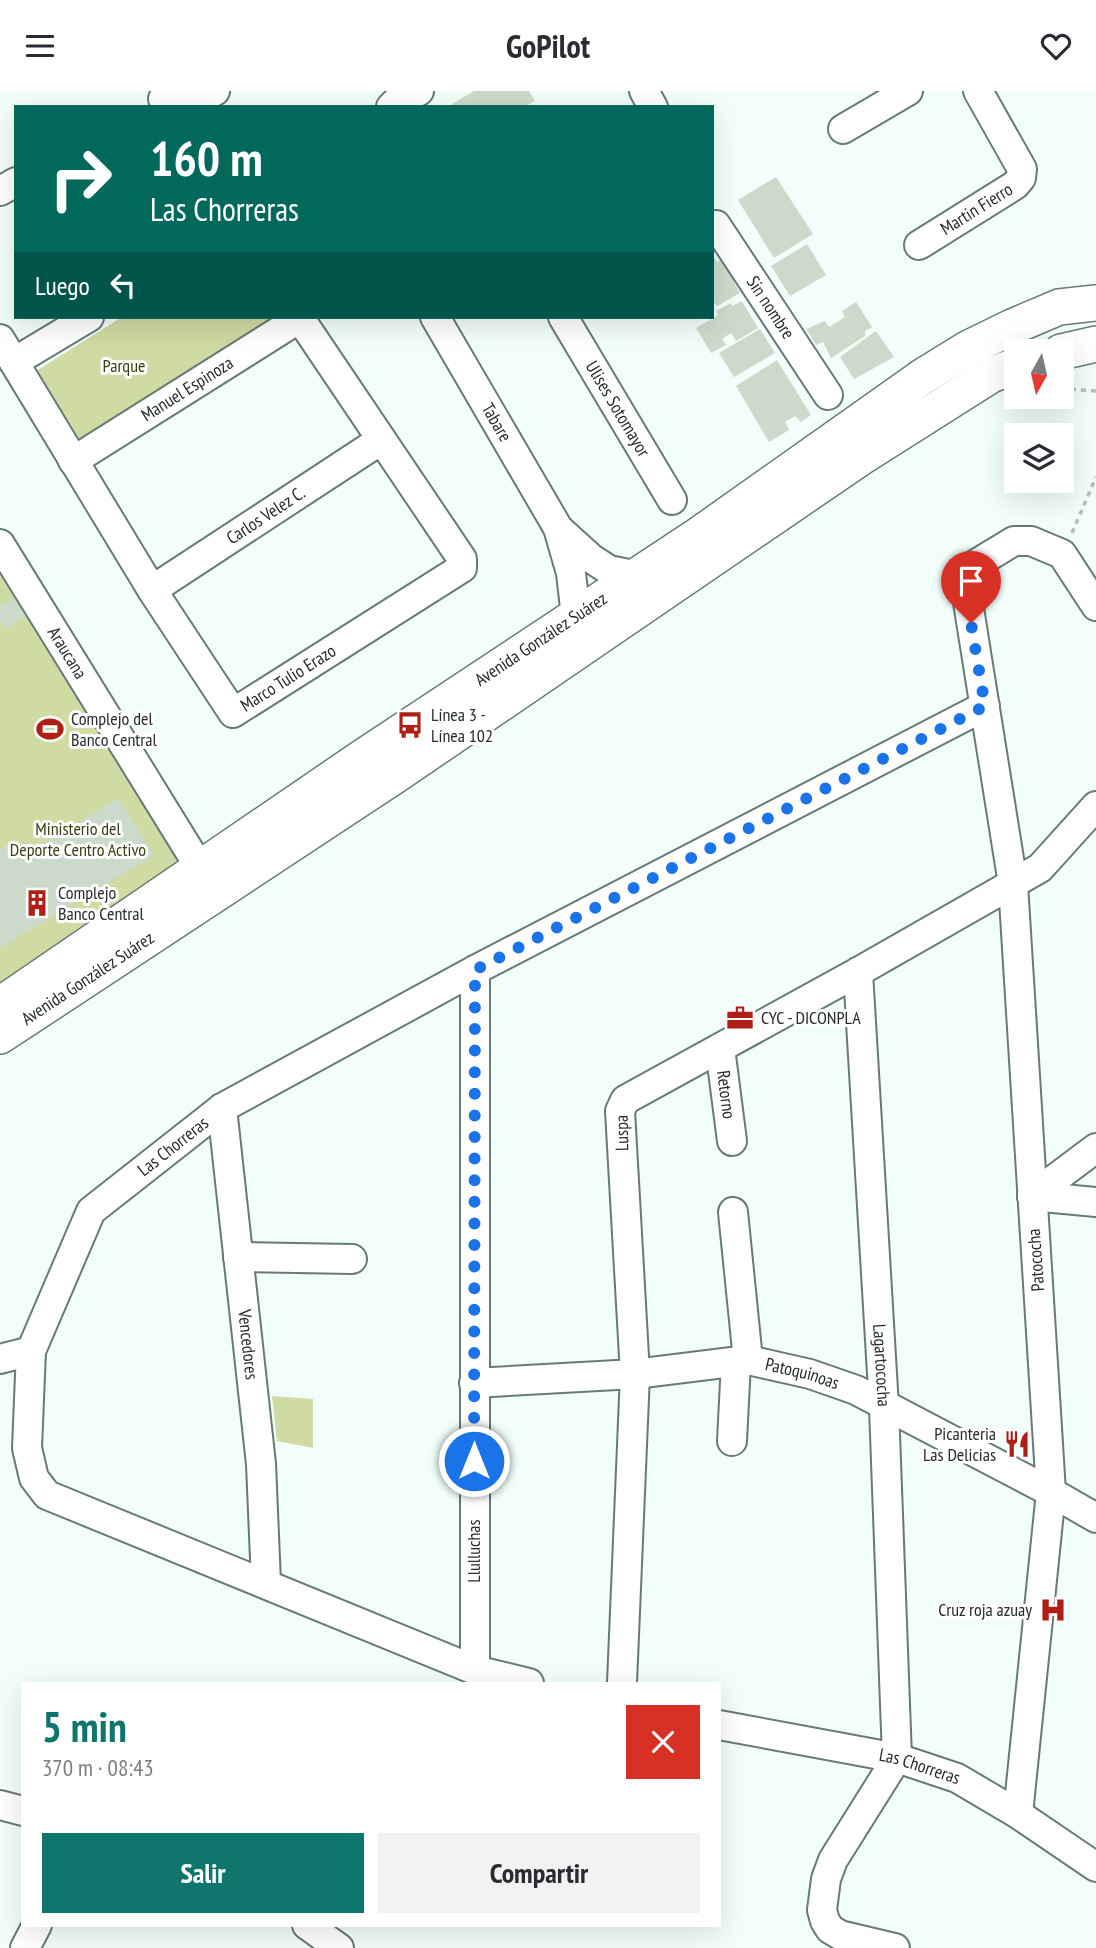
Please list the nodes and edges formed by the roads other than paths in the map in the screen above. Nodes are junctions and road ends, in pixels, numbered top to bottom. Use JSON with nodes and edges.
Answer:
{"nodes":[{"id":1,"x":215,"y":91,"type":"edge"},
{"id":2,"x":908,"y":91,"type":"edge"},
{"id":3,"x":978,"y":91,"type":"edge"},
{"id":4,"x":403,"y":96,"type":"edge"},
{"id":5,"x":163,"y":101,"type":"edge"},
{"id":6,"x":425,"y":105,"type":"edge"},
{"id":7,"x":843,"y":129,"type":"dead end"},
{"id":8,"x":714,"y":225,"type":"edge"},
{"id":9,"x":919,"y":245,"type":"dead end"},
{"id":10,"x":1096,"y":303,"type":"edge"},
{"id":11,"x":84,"y":319,"type":"edge"},
{"id":12,"x":297,"y":319,"type":"edge"},
{"id":13,"x":301,"y":319,"type":"edge"},
{"id":14,"x":436,"y":319,"type":"edge"},
{"id":15,"x":564,"y":319,"type":"edge"},
{"id":16,"x":1096,"y":344,"type":"edge"},
{"id":17,"x":1074,"y":349,"type":"edge"},
{"id":18,"x":7,"y":350,"type":"edge"},
{"id":19,"x":1004,"y":370,"type":"edge"},
{"id":20,"x":828,"y":395,"type":"dead end"},
{"id":21,"x":381,"y":440,"type":"junction"},
{"id":22,"x":73,"y":461,"type":"junction"},
{"id":23,"x":672,"y":500,"type":"dead end"},
{"id":24,"x":558,"y":528,"type":"junction"},
{"id":25,"x":0,"y":544,"type":"edge"},
{"id":26,"x":638,"y":576,"type":"junction"},
{"id":27,"x":152,"y":590,"type":"junction"},
{"id":28,"x":1096,"y":606,"type":"edge"},
{"id":29,"x":576,"y":617,"type":"junction"},
{"id":30,"x":985,"y":706,"type":"junction"},
{"id":31,"x":1096,"y":806,"type":"edge"},
{"id":32,"x":200,"y":868,"type":"junction"},
{"id":33,"x":1013,"y":884,"type":"junction"},
{"id":34,"x":475,"y":970,"type":"junction"},
{"id":35,"x":858,"y":972,"type":"junction"},
{"id":36,"x":0,"y":1005,"type":"edge"},
{"id":37,"x":0,"y":1037,"type":"edge"},
{"id":38,"x":720,"y":1048,"type":"junction"},
{"id":39,"x":222,"y":1108,"type":"junction"},
{"id":40,"x":732,"y":1141,"type":"dead end"},
{"id":41,"x":1096,"y":1147,"type":"edge"},
{"id":42,"x":1031,"y":1196,"type":"junction"},
{"id":43,"x":1096,"y":1202,"type":"edge"},
{"id":44,"x":733,"y":1212,"type":"dead end"},
{"id":45,"x":238,"y":1257,"type":"junction"},
{"id":46,"x":352,"y":1259,"type":"dead end"},
{"id":47,"x":31,"y":1351,"type":"junction"},
{"id":48,"x":0,"y":1359,"type":"edge"},
{"id":49,"x":742,"y":1361,"type":"junction"},
{"id":50,"x":635,"y":1374,"type":"junction"},
{"id":51,"x":474,"y":1383,"type":"junction"},
{"id":52,"x":884,"y":1407,"type":"junction"},
{"id":53,"x":732,"y":1441,"type":"dead end"},
{"id":54,"x":1051,"y":1492,"type":"junction"},
{"id":55,"x":1096,"y":1518,"type":"edge"},
{"id":56,"x":266,"y":1583,"type":"junction"},
{"id":57,"x":475,"y":1670,"type":"junction"},
{"id":58,"x":525,"y":1682,"type":"edge"},
{"id":59,"x":622,"y":1682,"type":"edge"},
{"id":60,"x":721,"y":1725,"type":"edge"},
{"id":61,"x":897,"y":1758,"type":"junction"},
{"id":62,"x":0,"y":1805,"type":"edge"},
{"id":63,"x":21,"y":1810,"type":"edge"},
{"id":64,"x":1018,"y":1814,"type":"junction"},
{"id":65,"x":1096,"y":1867,"type":"edge"},
{"id":66,"x":36,"y":1927,"type":"edge"},
{"id":67,"x":310,"y":1927,"type":"edge"},
{"id":68,"x":25,"y":1948,"type":"edge"},
{"id":69,"x":339,"y":1948,"type":"edge"},
{"id":70,"x":895,"y":1948,"type":"edge"}],
"edges":[{"from":1,"to":5,"type":"street"},
{"from":2,"to":7,"type":"street"},
{"from":3,"to":9,"type":"street","name":"Martin Fierro"},
{"from":4,"to":6,"type":"street"},
{"from":8,"to":20,"type":"street","name":"Sin nombre"},
{"from":10,"to":26,"type":"main road","name":"Avenida González Suárez"},
{"from":11,"to":18,"type":"street"},
{"from":12,"to":22,"type":"street","name":"Manuel Espinoza"},
{"from":13,"to":21,"type":"street","name":"Marco Tulio Erazo"},
{"from":14,"to":24,"type":"street","name":"Tabare"},
{"from":15,"to":23,"type":"street","name":"Ulises Sotomayor"},
{"from":16,"to":17,"type":"main road"},
{"from":18,"to":22,"type":"street","name":"Marco Tulio Erazo"},
{"from":19,"to":37,"type":"main road","name":"Avenida González Suárez"},
{"from":21,"to":27,"type":"street","name":"Carlos Velez C."},
{"from":21,"to":27,"type":"street","name":"Marco Tulio Erazo"},
{"from":22,"to":27,"type":"street","name":"Marco Tulio Erazo"},
{"from":24,"to":26,"type":"street","name":"Tabare"},
{"from":24,"to":29,"type":"street","name":"Tabare"},
{"from":25,"to":32,"type":"street","name":"Araucana"},
{"from":26,"to":29,"type":"main road","name":"Avenida González Suárez"},
{"from":28,"to":30,"type":"street","name":"Patococha"},
{"from":29,"to":32,"type":"main road","name":"Avenida González Suárez"},
{"from":30,"to":33,"type":"street","name":"Patococha"},
{"from":30,"to":34,"type":"street","name":"Las Chorreras"},
{"from":31,"to":33,"type":"street","name":"Luspa"},
{"from":32,"to":36,"type":"main road","name":"Avenida González Suárez"},
{"from":33,"to":35,"type":"street","name":"Luspa"},
{"from":33,"to":42,"type":"street","name":"Patococha"},
{"from":34,"to":39,"type":"street","name":"Las Chorreras"},
{"from":34,"to":51,"type":"street","name":"Llulluchas"},
{"from":35,"to":38,"type":"street","name":"Luspa"},
{"from":35,"to":52,"type":"street","name":"Lagartococha"},
{"from":38,"to":40,"type":"street","name":"Retorno"},
{"from":38,"to":50,"type":"street","name":"Luspa"},
{"from":39,"to":45,"type":"street","name":"Vencedores"},
{"from":39,"to":47,"type":"street","name":"Las Chorreras"},
{"from":41,"to":42,"type":"street"},
{"from":42,"to":43,"type":"street"},
{"from":42,"to":54,"type":"street","name":"Patococha"},
{"from":44,"to":49,"type":"street"},
{"from":45,"to":46,"type":"street"},
{"from":45,"to":56,"type":"street","name":"Vencedores"},
{"from":47,"to":48,"type":"street"},
{"from":47,"to":56,"type":"street","name":"Las Chorreras"},
{"from":49,"to":50,"type":"street","name":"Patoquinoas"},
{"from":49,"to":52,"type":"street","name":"Patoquinoas"},
{"from":49,"to":53,"type":"street"},
{"from":50,"to":51,"type":"street","name":"Patoquinoas"},
{"from":50,"to":59,"type":"street","name":"Luspa"},
{"from":51,"to":57,"type":"street","name":"Llulluchas"},
{"from":52,"to":54,"type":"street","name":"Patoquinoas"},
{"from":52,"to":61,"type":"street","name":"Lagartococha"},
{"from":54,"to":55,"type":"street","name":"Patoquinoas"},
{"from":54,"to":64,"type":"street","name":"Patococha"},
{"from":56,"to":57,"type":"street","name":"Las Chorreras"},
{"from":57,"to":58,"type":"street","name":"Las Chorreras"},
{"from":60,"to":61,"type":"street","name":"Las Chorreras"},
{"from":61,"to":64,"type":"street","name":"Las Chorreras"},
{"from":61,"to":70,"type":"street"},
{"from":62,"to":63,"type":"street"},
{"from":64,"to":65,"type":"street","name":"Las Chorreras"},
{"from":66,"to":68,"type":"street"},
{"from":67,"to":69,"type":"street"}]}
